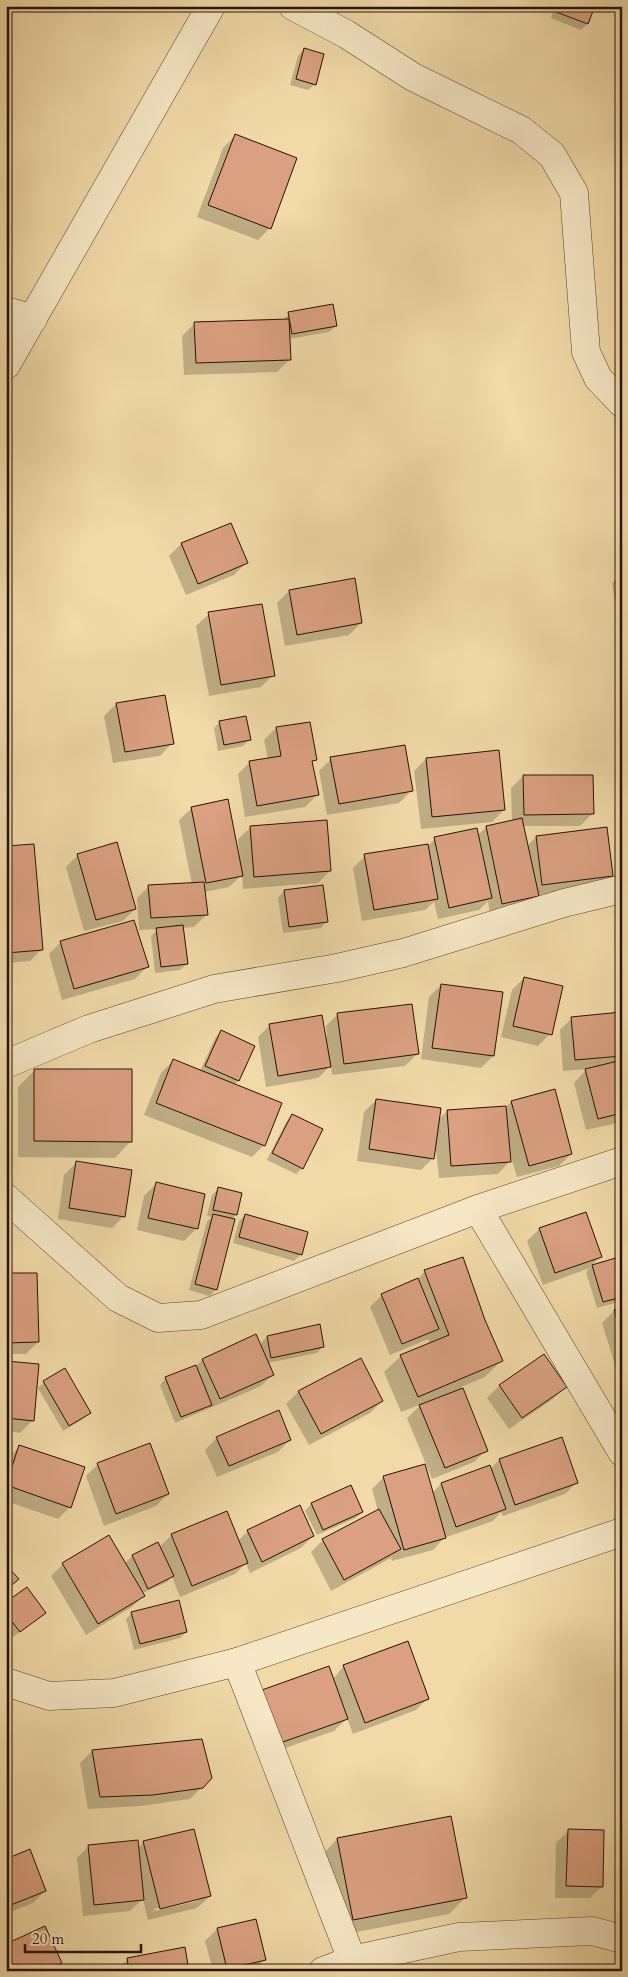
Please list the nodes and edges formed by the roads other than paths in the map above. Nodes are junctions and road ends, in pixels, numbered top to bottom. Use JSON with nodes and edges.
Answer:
{"nodes":[{"id":1,"x":211,"y":6,"type":"edge"},
{"id":2,"x":293,"y":6,"type":"edge"},
{"id":3,"x":6,"y":311,"type":"edge"},
{"id":4,"x":32,"y":319,"type":"junction"},
{"id":5,"x":6,"y":365,"type":"edge"},
{"id":6,"x":622,"y":403,"type":"edge"},
{"id":7,"x":622,"y":889,"type":"edge"},
{"id":8,"x":6,"y":1064,"type":"edge"},
{"id":9,"x":622,"y":1161,"type":"edge"},
{"id":10,"x":6,"y":1198,"type":"edge"},
{"id":11,"x":478,"y":1209,"type":"junction"},
{"id":12,"x":622,"y":1452,"type":"edge"},
{"id":13,"x":622,"y":1532,"type":"edge"},
{"id":14,"x":237,"y":1662,"type":"junction"},
{"id":15,"x":6,"y":1682,"type":"edge"},
{"id":16,"x":622,"y":1939,"type":"edge"},
{"id":17,"x":352,"y":1960,"type":"junction"},
{"id":18,"x":323,"y":1971,"type":"edge"}],
"edges":[{"from":1,"to":4,"type":"street"},
{"from":2,"to":6,"type":"street"},
{"from":3,"to":4,"type":"street"},
{"from":4,"to":5,"type":"street"},
{"from":7,"to":8,"type":"street"},
{"from":9,"to":11,"type":"street"},
{"from":10,"to":11,"type":"street"},
{"from":11,"to":12,"type":"street"},
{"from":13,"to":14,"type":"street"},
{"from":14,"to":15,"type":"street"},
{"from":14,"to":17,"type":"street"},
{"from":16,"to":17,"type":"street"},
{"from":17,"to":18,"type":"street"}]}
